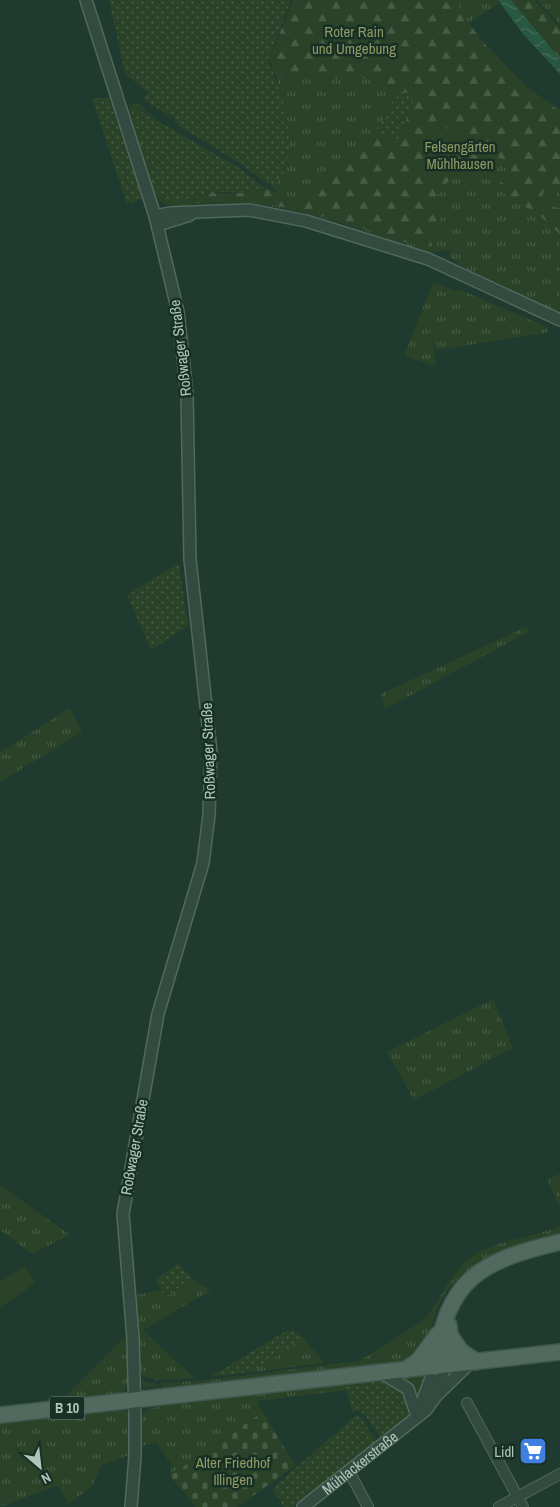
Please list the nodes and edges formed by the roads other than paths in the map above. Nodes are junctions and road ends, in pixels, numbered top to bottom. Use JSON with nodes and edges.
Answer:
{"nodes":[{"id":1,"x":86,"y":0,"type":"edge"},
{"id":2,"x":157,"y":221,"type":"junction"},
{"id":3,"x":560,"y":320,"type":"edge"},
{"id":4,"x":560,"y":1242,"type":"edge"},
{"id":5,"x":446,"y":1326,"type":"junction"},
{"id":6,"x":560,"y":1352,"type":"edge"},
{"id":7,"x":474,"y":1362,"type":"junction"},
{"id":8,"x":440,"y":1366,"type":"junction"},
{"id":9,"x":404,"y":1370,"type":"junction"},
{"id":10,"x":382,"y":1373,"type":"junction"},
{"id":11,"x":436,"y":1396,"type":"junction"},
{"id":12,"x":134,"y":1400,"type":"junction"},
{"id":13,"x":467,"y":1403,"type":"dead end"},
{"id":14,"x":0,"y":1415,"type":"edge"},
{"id":15,"x":417,"y":1416,"type":"junction"},
{"id":16,"x":349,"y":1471,"type":"junction"},
{"id":17,"x":560,"y":1474,"type":"edge"},
{"id":18,"x":518,"y":1497,"type":"junction"},
{"id":19,"x":131,"y":1507,"type":"edge"},
{"id":20,"x":303,"y":1507,"type":"edge"},
{"id":21,"x":368,"y":1507,"type":"edge"},
{"id":22,"x":499,"y":1507,"type":"edge"},
{"id":23,"x":523,"y":1507,"type":"edge"}],
"edges":[{"from":1,"to":2,"type":"street","name":"Roßwager Straße"},
{"from":2,"to":3,"type":"street"},
{"from":2,"to":12,"type":"street","name":"Roßwager Straße"},
{"from":4,"to":5,"type":"main road"},
{"from":5,"to":7,"type":"main road"},
{"from":5,"to":8,"type":"main road"},
{"from":5,"to":9,"type":"main road"},
{"from":6,"to":7,"type":"main road"},
{"from":7,"to":8,"type":"main road"},
{"from":7,"to":11,"type":"street"},
{"from":8,"to":9,"type":"main road","number":"B 10"},
{"from":8,"to":11,"type":"street","name":"Mühlackerstraße"},
{"from":8,"to":15,"type":"street","name":"Mühlackerstraße"},
{"from":9,"to":10,"type":"main road","number":"B 10"},
{"from":10,"to":12,"type":"main road","number":"B 10"},
{"from":10,"to":15,"type":"street"},
{"from":11,"to":15,"type":"street","name":"Mühlackerstraße"},
{"from":12,"to":14,"type":"main road","number":"B 10"},
{"from":12,"to":19,"type":"street","name":"Roßwager Straße"},
{"from":13,"to":18,"type":"street"},
{"from":15,"to":16,"type":"street","name":"Mühlackerstraße"},
{"from":16,"to":20,"type":"street","name":"Mühlackerstraße"},
{"from":16,"to":21,"type":"street"},
{"from":17,"to":18,"type":"street"},
{"from":18,"to":22,"type":"street"},
{"from":18,"to":23,"type":"street"}]}
